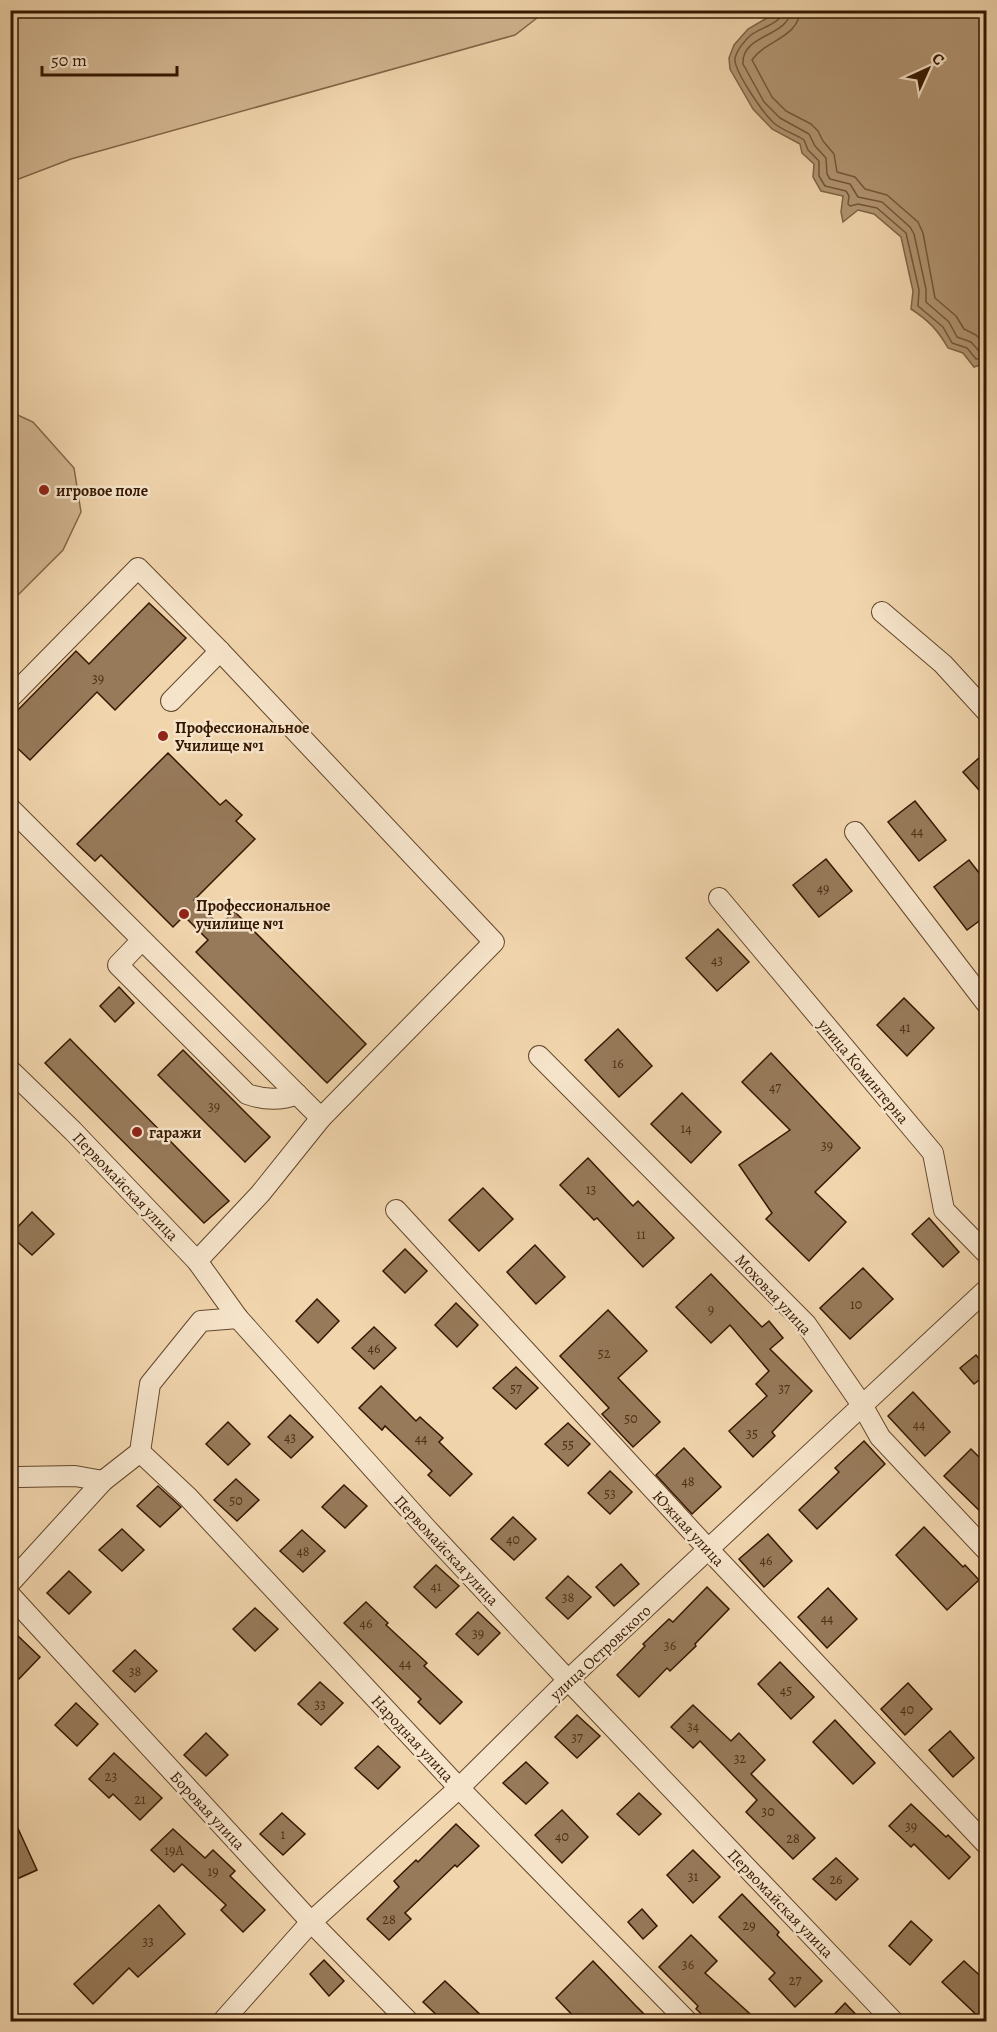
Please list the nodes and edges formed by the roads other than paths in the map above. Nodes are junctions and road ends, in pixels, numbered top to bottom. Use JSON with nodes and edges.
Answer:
{"nodes":[{"id":1,"x":882,"y":612,"type":"dead end"},
{"id":2,"x":220,"y":651,"type":"junction"},
{"id":3,"x":10,"y":698,"type":"edge"},
{"id":4,"x":171,"y":701,"type":"dead end"},
{"id":5,"x":987,"y":711,"type":"edge"},
{"id":6,"x":10,"y":808,"type":"edge"},
{"id":7,"x":855,"y":832,"type":"dead end"},
{"id":8,"x":719,"y":898,"type":"dead end"},
{"id":9,"x":142,"y":940,"type":"junction"},
{"id":10,"x":987,"y":1003,"type":"edge"},
{"id":11,"x":539,"y":1056,"type":"dead end"},
{"id":12,"x":10,"y":1071,"type":"edge"},
{"id":13,"x":297,"y":1094,"type":"junction"},
{"id":14,"x":321,"y":1118,"type":"junction"},
{"id":15,"x":396,"y":1210,"type":"dead end"},
{"id":16,"x":987,"y":1254,"type":"edge"},
{"id":17,"x":197,"y":1261,"type":"junction"},
{"id":18,"x":987,"y":1290,"type":"edge"},
{"id":19,"x":238,"y":1318,"type":"junction"},
{"id":20,"x":862,"y":1405,"type":"junction"},
{"id":21,"x":140,"y":1452,"type":"junction"},
{"id":22,"x":10,"y":1479,"type":"edge"},
{"id":23,"x":103,"y":1481,"type":"junction"},
{"id":24,"x":709,"y":1550,"type":"junction"},
{"id":25,"x":987,"y":1550,"type":"edge"},
{"id":26,"x":10,"y":1583,"type":"edge"},
{"id":27,"x":10,"y":1595,"type":"edge"},
{"id":28,"x":568,"y":1680,"type":"junction"},
{"id":29,"x":459,"y":1788,"type":"junction"},
{"id":30,"x":987,"y":1844,"type":"edge"},
{"id":31,"x":310,"y":1922,"type":"junction"},
{"id":32,"x":222,"y":2022,"type":"edge"},
{"id":33,"x":409,"y":2022,"type":"edge"},
{"id":34,"x":688,"y":2022,"type":"edge"},
{"id":35,"x":894,"y":2022,"type":"edge"}],
"edges":[{"from":1,"to":5,"type":"street"},
{"from":2,"to":3,"type":"street"},
{"from":2,"to":4,"type":"street"},
{"from":2,"to":14,"type":"street"},
{"from":6,"to":9,"type":"street"},
{"from":7,"to":10,"type":"street"},
{"from":8,"to":16,"type":"street","name":"улица Коминтерна"},
{"from":9,"to":13,"type":"street"},
{"from":9,"to":13,"type":"street"},
{"from":11,"to":20,"type":"street","name":"Моховая улица"},
{"from":12,"to":17,"type":"street","name":"Первомайская улица"},
{"from":13,"to":14,"type":"street"},
{"from":14,"to":17,"type":"street"},
{"from":15,"to":24,"type":"street","name":"Южная улица"},
{"from":17,"to":19,"type":"street","name":"Первомайская улица"},
{"from":18,"to":20,"type":"street","name":"улица Островского"},
{"from":19,"to":21,"type":"street"},
{"from":19,"to":28,"type":"street","name":"Первомайская улица"},
{"from":20,"to":24,"type":"street","name":"улица Островского"},
{"from":20,"to":25,"type":"street","name":"Моховая улица"},
{"from":21,"to":23,"type":"street"},
{"from":21,"to":29,"type":"street","name":"Народная улица"},
{"from":22,"to":23,"type":"street"},
{"from":23,"to":26,"type":"street"},
{"from":24,"to":28,"type":"street","name":"улица Островского"},
{"from":24,"to":30,"type":"street","name":"Южная улица"},
{"from":27,"to":31,"type":"street","name":"Боровая улица"},
{"from":28,"to":29,"type":"street","name":"улица Островского"},
{"from":28,"to":35,"type":"street","name":"Первомайская улица"},
{"from":29,"to":31,"type":"street","name":"улица Островского"},
{"from":29,"to":34,"type":"street","name":"Народная улица"},
{"from":31,"to":32,"type":"street","name":"улица Островского"},
{"from":31,"to":33,"type":"street","name":"Боровая улица"}]}
